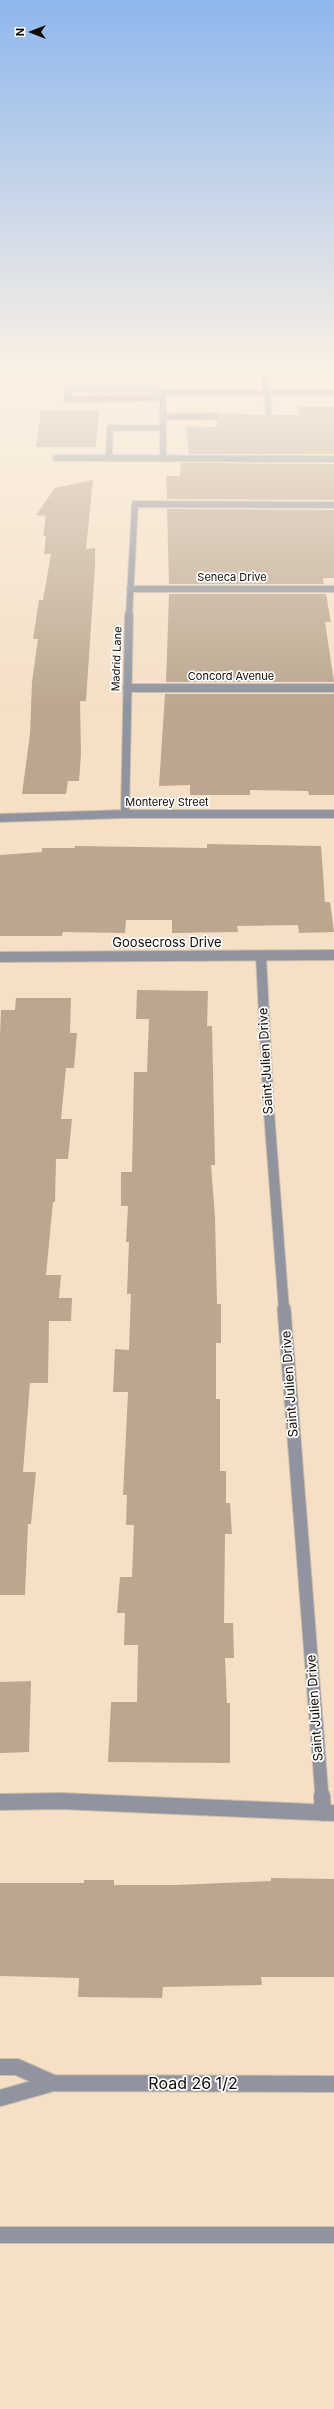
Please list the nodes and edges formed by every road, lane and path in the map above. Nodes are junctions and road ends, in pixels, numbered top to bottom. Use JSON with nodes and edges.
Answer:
{"nodes":[{"id":1,"x":334,"y":505,"type":"edge"},
{"id":2,"x":130,"y":589,"type":"junction"},
{"id":3,"x":334,"y":589,"type":"edge"},
{"id":4,"x":127,"y":688,"type":"junction"},
{"id":5,"x":334,"y":688,"type":"edge"},
{"id":6,"x":125,"y":814,"type":"junction"},
{"id":7,"x":334,"y":814,"type":"edge"},
{"id":8,"x":0,"y":818,"type":"edge"},
{"id":9,"x":334,"y":955,"type":"edge"},
{"id":10,"x":260,"y":956,"type":"junction"},
{"id":11,"x":0,"y":957,"type":"edge"},
{"id":12,"x":0,"y":1802,"type":"edge"},
{"id":13,"x":328,"y":1813,"type":"edge"},
{"id":14,"x":0,"y":2067,"type":"edge"},
{"id":15,"x":52,"y":2083,"type":"junction"},
{"id":16,"x":334,"y":2084,"type":"edge"},
{"id":17,"x":0,"y":2098,"type":"edge"},
{"id":18,"x":0,"y":2235,"type":"edge"},
{"id":19,"x":334,"y":2235,"type":"edge"}],
"edges":[{"from":1,"to":2,"type":"street","name":"Madrid Lane"},
{"from":2,"to":3,"type":"street","name":"Seneca Drive"},
{"from":2,"to":4,"type":"street","name":"Madrid Lane"},
{"from":4,"to":5,"type":"street","name":"Concord Avenue"},
{"from":4,"to":6,"type":"street","name":"Madrid Lane"},
{"from":6,"to":7,"type":"street","name":"Monterey Street"},
{"from":6,"to":8,"type":"street","name":"Monterey Street"},
{"from":9,"to":10,"type":"street","name":"Goosecross Drive"},
{"from":10,"to":11,"type":"street","name":"Goosecross Drive"},
{"from":10,"to":13,"type":"street","name":"Saint Julien Drive"},
{"from":12,"to":13,"type":"street"},
{"from":14,"to":15,"type":"street","name":"Road 26 1/2"},
{"from":15,"to":16,"type":"street","name":"Road 26 1/2"},
{"from":15,"to":17,"type":"street","name":"Road 26 1/2"},
{"from":18,"to":19,"type":"street"}]}
